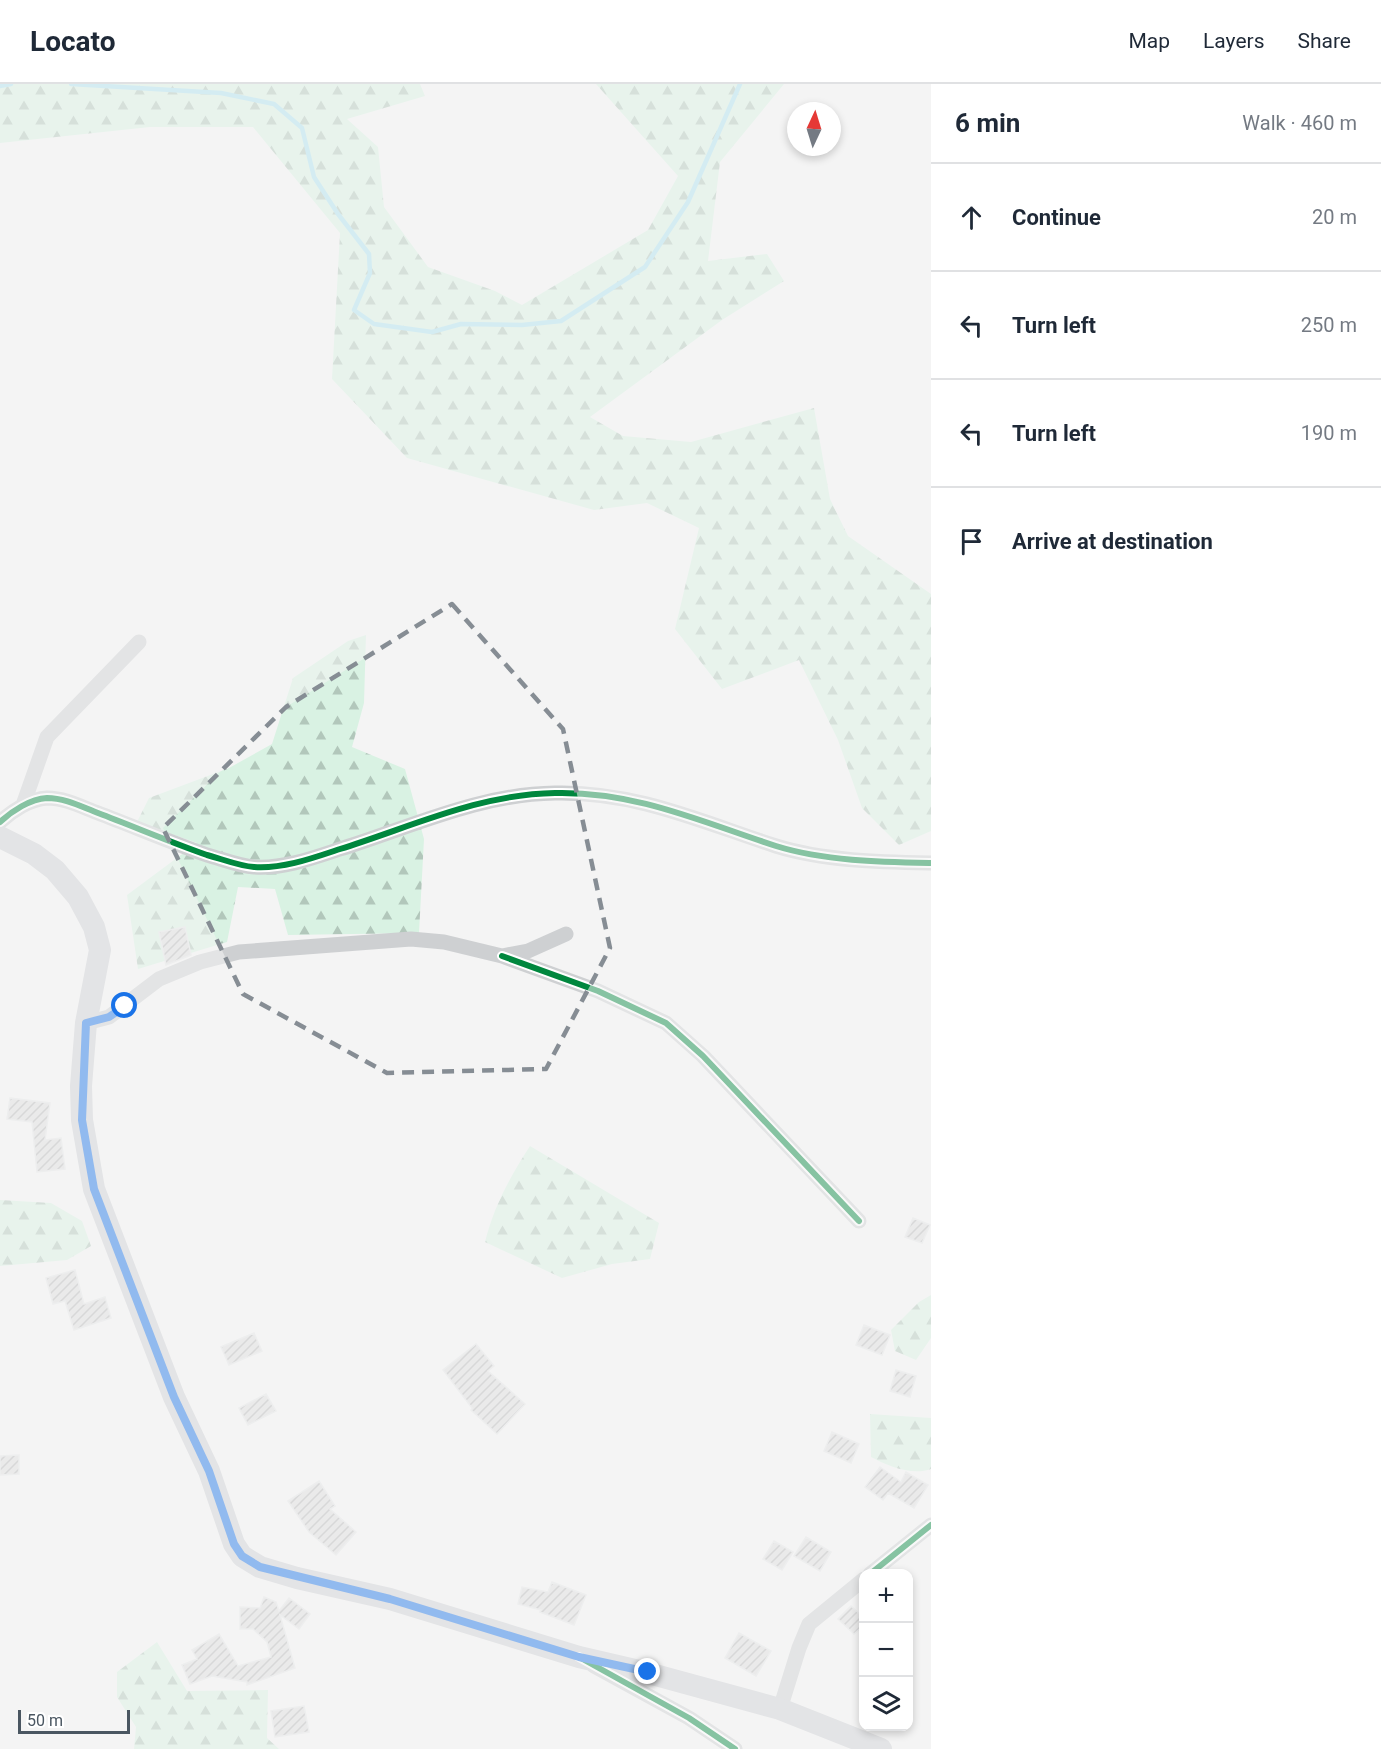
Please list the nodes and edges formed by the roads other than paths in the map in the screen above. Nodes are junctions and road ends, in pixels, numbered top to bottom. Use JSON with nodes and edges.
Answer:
{"nodes":[{"id":1,"x":139,"y":642,"type":"dead end"},
{"id":2,"x":23,"y":805,"type":"junction"},
{"id":3,"x":0,"y":822,"type":"edge"},
{"id":4,"x":0,"y":837,"type":"edge"},
{"id":5,"x":929,"y":864,"type":"edge"},
{"id":6,"x":566,"y":934,"type":"dead end"},
{"id":7,"x":502,"y":957,"type":"junction"},
{"id":8,"x":86,"y":1023,"type":"junction"},
{"id":9,"x":859,"y":1221,"type":"dead end"},
{"id":10,"x":931,"y":1525,"type":"edge"},
{"id":11,"x":876,"y":1569,"type":"edge"},
{"id":12,"x":859,"y":1583,"type":"edge"},
{"id":13,"x":579,"y":1657,"type":"junction"},
{"id":14,"x":780,"y":1709,"type":"junction"},
{"id":15,"x":735,"y":1749,"type":"edge"},
{"id":16,"x":881,"y":1749,"type":"edge"}],
"edges":[{"from":1,"to":2,"type":"street"},
{"from":2,"to":3,"type":"street"},
{"from":2,"to":5,"type":"street"},
{"from":4,"to":8,"type":"main road"},
{"from":6,"to":7,"type":"street"},
{"from":7,"to":8,"type":"street"},
{"from":7,"to":9,"type":"street"},
{"from":8,"to":13,"type":"main road"},
{"from":10,"to":11,"type":"street"},
{"from":12,"to":14,"type":"street"},
{"from":13,"to":14,"type":"main road"},
{"from":13,"to":15,"type":"street"},
{"from":14,"to":16,"type":"main road"}]}
